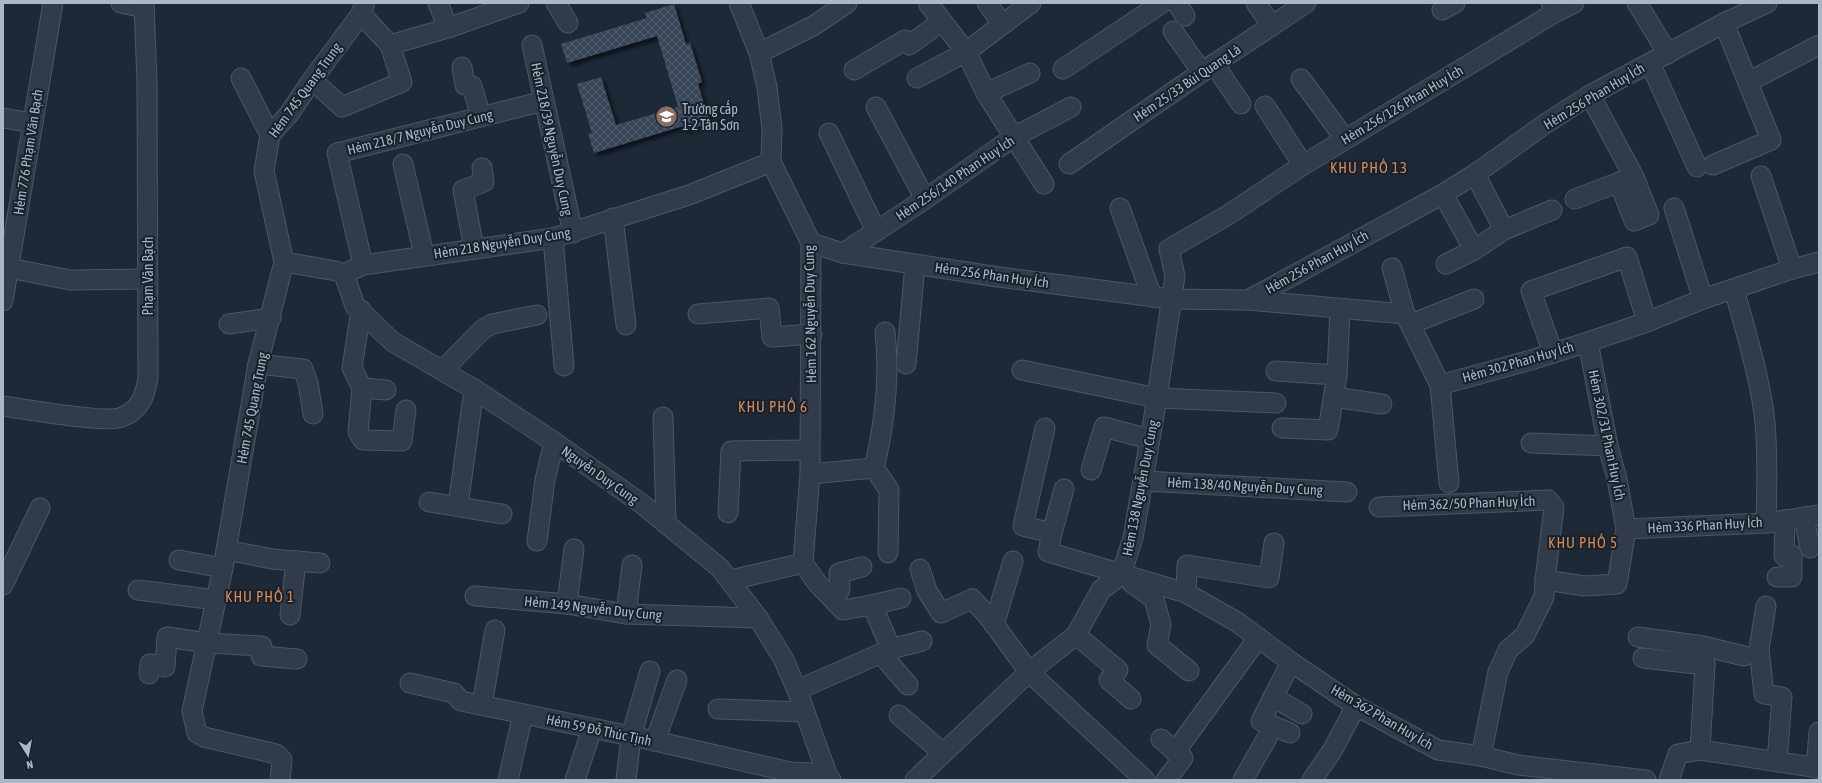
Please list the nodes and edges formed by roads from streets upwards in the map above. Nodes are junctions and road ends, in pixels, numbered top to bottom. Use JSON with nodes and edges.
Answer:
{"nodes":[{"id":1,"x":53,"y":3,"type":"edge"},
{"id":2,"x":121,"y":3,"type":"edge"},
{"id":3,"x":438,"y":3,"type":"edge"},
{"id":4,"x":519,"y":3,"type":"edge"},
{"id":5,"x":556,"y":3,"type":"edge"},
{"id":6,"x":739,"y":3,"type":"edge"},
{"id":7,"x":847,"y":3,"type":"edge"},
{"id":8,"x":928,"y":3,"type":"edge"},
{"id":9,"x":986,"y":3,"type":"edge"},
{"id":10,"x":1031,"y":3,"type":"edge"},
{"id":11,"x":1162,"y":3,"type":"edge"},
{"id":12,"x":1256,"y":3,"type":"edge"},
{"id":13,"x":1306,"y":3,"type":"edge"},
{"id":14,"x":1574,"y":3,"type":"edge"},
{"id":15,"x":1637,"y":3,"type":"edge"},
{"id":16,"x":1767,"y":3,"type":"edge"},
{"id":17,"x":144,"y":5,"type":"edge"},
{"id":18,"x":1554,"y":7,"type":"edge"},
{"id":19,"x":363,"y":9,"type":"edge"},
{"id":20,"x":941,"y":22,"type":"junction"},
{"id":21,"x":568,"y":23,"type":"dead end"},
{"id":22,"x":1724,"y":23,"type":"junction"},
{"id":23,"x":1002,"y":24,"type":"junction"},
{"id":24,"x":1272,"y":26,"type":"junction"},
{"id":25,"x":448,"y":28,"type":"junction"},
{"id":26,"x":1173,"y":31,"type":"dead end"},
{"id":27,"x":390,"y":45,"type":"junction"},
{"id":28,"x":532,"y":45,"type":"dead end"},
{"id":29,"x":1819,"y":45,"type":"edge"},
{"id":30,"x":966,"y":52,"type":"junction"},
{"id":31,"x":759,"y":53,"type":"junction"},
{"id":32,"x":1668,"y":54,"type":"junction"},
{"id":33,"x":1650,"y":63,"type":"junction"},
{"id":34,"x":462,"y":67,"type":"dead end"},
{"id":35,"x":1208,"y":68,"type":"junction"},
{"id":36,"x":1063,"y":69,"type":"dead end"},
{"id":37,"x":854,"y":70,"type":"dead end"},
{"id":38,"x":1030,"y":73,"type":"dead end"},
{"id":39,"x":242,"y":78,"type":"dead end"},
{"id":40,"x":917,"y":78,"type":"dead end"},
{"id":41,"x":1301,"y":79,"type":"dead end"},
{"id":42,"x":312,"y":80,"type":"junction"},
{"id":43,"x":1748,"y":82,"type":"junction"},
{"id":44,"x":986,"y":93,"type":"junction"},
{"id":45,"x":1590,"y":95,"type":"junction"},
{"id":46,"x":544,"y":101,"type":"junction"},
{"id":47,"x":1242,"y":104,"type":"dead end"},
{"id":48,"x":1264,"y":106,"type":"dead end"},
{"id":49,"x":876,"y":107,"type":"dead end"},
{"id":50,"x":1071,"y":108,"type":"dead end"},
{"id":51,"x":481,"y":117,"type":"junction"},
{"id":52,"x":3,"y":118,"type":"edge"},
{"id":53,"x":33,"y":123,"type":"junction"},
{"id":54,"x":829,"y":133,"type":"dead end"},
{"id":55,"x":270,"y":135,"type":"junction"},
{"id":56,"x":1014,"y":137,"type":"junction"},
{"id":57,"x":1345,"y":139,"type":"junction"},
{"id":58,"x":772,"y":162,"type":"junction"},
{"id":59,"x":403,"y":164,"type":"dead end"},
{"id":60,"x":1069,"y":164,"type":"dead end"},
{"id":61,"x":1303,"y":165,"type":"junction"},
{"id":62,"x":482,"y":168,"type":"dead end"},
{"id":63,"x":1475,"y":174,"type":"junction"},
{"id":64,"x":1761,"y":176,"type":"dead end"},
{"id":65,"x":1044,"y":184,"type":"dead end"},
{"id":66,"x":1443,"y":194,"type":"junction"},
{"id":67,"x":1575,"y":199,"type":"dead end"},
{"id":68,"x":925,"y":200,"type":"junction"},
{"id":69,"x":1120,"y":208,"type":"dead end"},
{"id":70,"x":1674,"y":208,"type":"dead end"},
{"id":71,"x":1552,"y":210,"type":"dead end"},
{"id":72,"x":613,"y":218,"type":"junction"},
{"id":73,"x":1504,"y":230,"type":"junction"},
{"id":74,"x":876,"y":231,"type":"junction"},
{"id":75,"x":573,"y":233,"type":"junction"},
{"id":76,"x":553,"y":238,"type":"junction"},
{"id":77,"x":811,"y":242,"type":"junction"},
{"id":78,"x":474,"y":249,"type":"junction"},
{"id":79,"x":1474,"y":250,"type":"junction"},
{"id":80,"x":843,"y":253,"type":"junction"},
{"id":81,"x":424,"y":255,"type":"junction"},
{"id":82,"x":284,"y":262,"type":"junction"},
{"id":83,"x":1819,"y":262,"type":"edge"},
{"id":84,"x":1446,"y":264,"type":"dead end"},
{"id":85,"x":363,"y":265,"type":"junction"},
{"id":86,"x":915,"y":265,"type":"junction"},
{"id":87,"x":9,"y":268,"type":"junction"},
{"id":88,"x":1392,"y":268,"type":"dead end"},
{"id":89,"x":1792,"y":268,"type":"junction"},
{"id":90,"x":344,"y":274,"type":"junction"},
{"id":91,"x":148,"y":279,"type":"junction"},
{"id":92,"x":1734,"y":289,"type":"junction"},
{"id":93,"x":1161,"y":298,"type":"junction"},
{"id":94,"x":1703,"y":299,"type":"junction"},
{"id":95,"x":1248,"y":300,"type":"junction"},
{"id":96,"x":1474,"y":300,"type":"dead end"},
{"id":97,"x":3,"y":301,"type":"edge"},
{"id":98,"x":1340,"y":309,"type":"junction"},
{"id":99,"x":361,"y":310,"type":"junction"},
{"id":100,"x":698,"y":314,"type":"dead end"},
{"id":101,"x":536,"y":315,"type":"dead end"},
{"id":102,"x":271,"y":318,"type":"junction"},
{"id":103,"x":1408,"y":319,"type":"junction"},
{"id":104,"x":1647,"y":322,"type":"junction"},
{"id":105,"x":229,"y":324,"type":"dead end"},
{"id":106,"x":626,"y":325,"type":"dead end"},
{"id":107,"x":885,"y":332,"type":"dead end"},
{"id":108,"x":812,"y":334,"type":"junction"},
{"id":109,"x":1588,"y":342,"type":"junction"},
{"id":110,"x":1552,"y":353,"type":"junction"},
{"id":111,"x":258,"y":364,"type":"junction"},
{"id":112,"x":906,"y":364,"type":"dead end"},
{"id":113,"x":564,"y":366,"type":"dead end"},
{"id":114,"x":442,"y":370,"type":"junction"},
{"id":115,"x":1022,"y":370,"type":"dead end"},
{"id":116,"x":1276,"y":371,"type":"dead end"},
{"id":117,"x":1337,"y":375,"type":"junction"},
{"id":118,"x":1440,"y":385,"type":"junction"},
{"id":119,"x":362,"y":388,"type":"junction"},
{"id":120,"x":474,"y":389,"type":"junction"},
{"id":121,"x":386,"y":390,"type":"dead end"},
{"id":122,"x":1333,"y":397,"type":"junction"},
{"id":123,"x":1157,"y":398,"type":"junction"},
{"id":124,"x":1276,"y":403,"type":"dead end"},
{"id":125,"x":1382,"y":404,"type":"dead end"},
{"id":126,"x":3,"y":406,"type":"edge"},
{"id":127,"x":406,"y":410,"type":"dead end"},
{"id":128,"x":313,"y":414,"type":"dead end"},
{"id":129,"x":663,"y":418,"type":"dead end"},
{"id":130,"x":1045,"y":428,"type":"dead end"},
{"id":131,"x":1282,"y":428,"type":"dead end"},
{"id":132,"x":1149,"y":439,"type":"junction"},
{"id":133,"x":554,"y":442,"type":"junction"},
{"id":134,"x":1530,"y":443,"type":"dead end"},
{"id":135,"x":1608,"y":446,"type":"junction"},
{"id":136,"x":810,"y":450,"type":"junction"},
{"id":137,"x":874,"y":468,"type":"junction"},
{"id":138,"x":1091,"y":470,"type":"dead end"},
{"id":139,"x":810,"y":474,"type":"junction"},
{"id":140,"x":1144,"y":481,"type":"junction"},
{"id":141,"x":1449,"y":484,"type":"dead end"},
{"id":142,"x":1064,"y":488,"type":"dead end"},
{"id":143,"x":1347,"y":492,"type":"dead end"},
{"id":144,"x":428,"y":502,"type":"dead end"},
{"id":145,"x":458,"y":506,"type":"junction"},
{"id":146,"x":1379,"y":507,"type":"dead end"},
{"id":147,"x":40,"y":508,"type":"dead end"},
{"id":148,"x":728,"y":513,"type":"dead end"},
{"id":149,"x":502,"y":514,"type":"dead end"},
{"id":150,"x":1812,"y":516,"type":"edge"},
{"id":151,"x":1785,"y":520,"type":"junction"},
{"id":152,"x":666,"y":523,"type":"junction"},
{"id":153,"x":1766,"y":523,"type":"junction"},
{"id":154,"x":1626,"y":529,"type":"junction"},
{"id":155,"x":1052,"y":533,"type":"junction"},
{"id":156,"x":537,"y":541,"type":"dead end"},
{"id":157,"x":1274,"y":543,"type":"dead end"},
{"id":158,"x":1810,"y":548,"type":"dead end"},
{"id":159,"x":574,"y":549,"type":"dead end"},
{"id":160,"x":888,"y":553,"type":"dead end"},
{"id":161,"x":225,"y":559,"type":"junction"},
{"id":162,"x":178,"y":560,"type":"dead end"},
{"id":163,"x":296,"y":561,"type":"junction"},
{"id":164,"x":1013,"y":561,"type":"dead end"},
{"id":165,"x":320,"y":563,"type":"dead end"},
{"id":166,"x":804,"y":563,"type":"junction"},
{"id":167,"x":632,"y":565,"type":"dead end"},
{"id":168,"x":862,"y":566,"type":"dead end"},
{"id":169,"x":920,"y":569,"type":"dead end"},
{"id":170,"x":1121,"y":575,"type":"junction"},
{"id":171,"x":1777,"y":576,"type":"dead end"},
{"id":172,"x":731,"y":580,"type":"junction"},
{"id":173,"x":1545,"y":580,"type":"junction"},
{"id":174,"x":3,"y":585,"type":"edge"},
{"id":175,"x":138,"y":590,"type":"dead end"},
{"id":176,"x":828,"y":593,"type":"junction"},
{"id":177,"x":1186,"y":593,"type":"junction"},
{"id":178,"x":475,"y":596,"type":"dead end"},
{"id":179,"x":901,"y":598,"type":"dead end"},
{"id":180,"x":216,"y":600,"type":"junction"},
{"id":181,"x":567,"y":604,"type":"junction"},
{"id":182,"x":872,"y":605,"type":"junction"},
{"id":183,"x":1766,"y":606,"type":"dead end"},
{"id":184,"x":626,"y":614,"type":"junction"},
{"id":185,"x":290,"y":616,"type":"dead end"},
{"id":186,"x":758,"y":618,"type":"junction"},
{"id":187,"x":994,"y":625,"type":"junction"},
{"id":188,"x":495,"y":630,"type":"dead end"},
{"id":189,"x":1076,"y":636,"type":"junction"},
{"id":190,"x":1638,"y":637,"type":"dead end"},
{"id":191,"x":1258,"y":638,"type":"junction"},
{"id":192,"x":922,"y":641,"type":"dead end"},
{"id":193,"x":208,"y":643,"type":"junction"},
{"id":194,"x":1703,"y":646,"type":"junction"},
{"id":195,"x":887,"y":652,"type":"junction"},
{"id":196,"x":1744,"y":656,"type":"dead end"},
{"id":197,"x":1643,"y":658,"type":"dead end"},
{"id":198,"x":297,"y":659,"type":"dead end"},
{"id":199,"x":1291,"y":662,"type":"junction"},
{"id":200,"x":1705,"y":665,"type":"junction"},
{"id":201,"x":650,"y":671,"type":"dead end"},
{"id":202,"x":1189,"y":671,"type":"dead end"},
{"id":203,"x":1030,"y":672,"type":"junction"},
{"id":204,"x":149,"y":674,"type":"dead end"},
{"id":205,"x":677,"y":680,"type":"dead end"},
{"id":206,"x":410,"y":683,"type":"dead end"},
{"id":207,"x":908,"y":685,"type":"dead end"},
{"id":208,"x":797,"y":690,"type":"junction"},
{"id":209,"x":1273,"y":697,"type":"junction"},
{"id":210,"x":1131,"y":699,"type":"dead end"},
{"id":211,"x":482,"y":705,"type":"junction"},
{"id":212,"x":1356,"y":706,"type":"junction"},
{"id":213,"x":718,"y":709,"type":"dead end"},
{"id":214,"x":804,"y":712,"type":"junction"},
{"id":215,"x":523,"y":714,"type":"junction"},
{"id":216,"x":1302,"y":714,"type":"dead end"},
{"id":217,"x":899,"y":715,"type":"dead end"},
{"id":218,"x":592,"y":729,"type":"junction"},
{"id":219,"x":1819,"y":732,"type":"edge"},
{"id":220,"x":1290,"y":733,"type":"dead end"},
{"id":221,"x":631,"y":737,"type":"junction"},
{"id":222,"x":1267,"y":738,"type":"dead end"},
{"id":223,"x":1161,"y":739,"type":"dead end"},
{"id":224,"x":655,"y":741,"type":"junction"},
{"id":225,"x":1700,"y":750,"type":"junction"},
{"id":226,"x":1175,"y":752,"type":"junction"},
{"id":227,"x":943,"y":753,"type":"junction"},
{"id":228,"x":1481,"y":756,"type":"junction"},
{"id":229,"x":1777,"y":762,"type":"junction"},
{"id":230,"x":1818,"y":768,"type":"edge"},
{"id":231,"x":789,"y":776,"type":"edge"},
{"id":232,"x":829,"y":777,"type":"edge"},
{"id":233,"x":280,"y":780,"type":"edge"},
{"id":234,"x":508,"y":780,"type":"edge"},
{"id":235,"x":575,"y":780,"type":"edge"},
{"id":236,"x":626,"y":780,"type":"edge"},
{"id":237,"x":915,"y":780,"type":"edge"},
{"id":238,"x":1145,"y":780,"type":"edge"},
{"id":239,"x":1166,"y":780,"type":"edge"},
{"id":240,"x":1243,"y":780,"type":"edge"},
{"id":241,"x":1312,"y":780,"type":"edge"},
{"id":242,"x":1646,"y":780,"type":"edge"},
{"id":243,"x":1669,"y":780,"type":"edge"}],
"edges":[{"from":1,"to":53,"type":"street","name":"Hẻm 776 Phạm Văn Bạch"},
{"from":2,"to":17,"type":"street"},
{"from":3,"to":25,"type":"street"},
{"from":4,"to":25,"type":"street"},
{"from":5,"to":21,"type":"street"},
{"from":6,"to":31,"type":"street","name":"Hẻm 162 Nguyễn Duy Cung"},
{"from":7,"to":31,"type":"street"},
{"from":8,"to":20,"type":"street"},
{"from":9,"to":23,"type":"street"},
{"from":10,"to":23,"type":"street"},
{"from":11,"to":36,"type":"street"},
{"from":12,"to":24,"type":"street"},
{"from":13,"to":24,"type":"street","name":"Hẻm 25/33 Bùi Quang Là"},
{"from":14,"to":18,"type":"street","name":"Hẻm 256/126 Phan Huy Ích"},
{"from":15,"to":32,"type":"street"},
{"from":16,"to":22,"type":"street","name":"Hẻm 256 Phan Huy Ích"},
{"from":17,"to":91,"type":"street","name":"Phạm Văn Bạch"},
{"from":18,"to":57,"type":"street","name":"Hẻm 256/126 Phan Huy Ích"},
{"from":19,"to":27,"type":"street"},
{"from":19,"to":42,"type":"street","name":"Hẻm 745 Quang Trung"},
{"from":20,"to":30,"type":"street"},
{"from":20,"to":37,"type":"street"},
{"from":22,"to":32,"type":"street","name":"Hẻm 256 Phan Huy Ích"},
{"from":22,"to":43,"type":"street"},
{"from":23,"to":30,"type":"street"},
{"from":24,"to":35,"type":"street","name":"Hẻm 25/33 Bùi Quang Là"},
{"from":25,"to":27,"type":"street"},
{"from":26,"to":35,"type":"street"},
{"from":27,"to":42,"type":"street"},
{"from":28,"to":46,"type":"street","name":"Hẻm 218/39 Nguyễn Duy Cung"},
{"from":29,"to":43,"type":"street"},
{"from":30,"to":40,"type":"street"},
{"from":30,"to":44,"type":"street"},
{"from":31,"to":58,"type":"street","name":"Hẻm 162 Nguyễn Duy Cung"},
{"from":32,"to":33,"type":"street","name":"Hẻm 256 Phan Huy Ích"},
{"from":33,"to":43,"type":"street"},
{"from":33,"to":45,"type":"street","name":"Hẻm 256 Phan Huy Ích"},
{"from":34,"to":51,"type":"street"},
{"from":35,"to":47,"type":"street"},
{"from":35,"to":60,"type":"street","name":"Hẻm 25/33 Bùi Quang Là"},
{"from":38,"to":44,"type":"street"},
{"from":39,"to":55,"type":"street"},
{"from":41,"to":57,"type":"street"},
{"from":42,"to":55,"type":"street","name":"Hẻm 745 Quang Trung"},
{"from":44,"to":56,"type":"street"},
{"from":45,"to":63,"type":"street","name":"Hẻm 256 Phan Huy Ích"},
{"from":45,"to":67,"type":"street"},
{"from":46,"to":51,"type":"street","name":"Hẻm 218/7 Nguyễn Duy Cung"},
{"from":46,"to":75,"type":"street","name":"Hẻm 218/39 Nguyễn Duy Cung"},
{"from":48,"to":61,"type":"street"},
{"from":49,"to":68,"type":"street"},
{"from":50,"to":56,"type":"street","name":"Hẻm 256/140 Phan Huy Ích"},
{"from":51,"to":85,"type":"street","name":"Hẻm 218/7 Nguyễn Duy Cung"},
{"from":52,"to":53,"type":"street"},
{"from":53,"to":87,"type":"street","name":"Hẻm 776 Phạm Văn Bạch"},
{"from":54,"to":74,"type":"street"},
{"from":55,"to":82,"type":"street","name":"Hẻm 745 Quang Trung"},
{"from":56,"to":65,"type":"street"},
{"from":56,"to":68,"type":"street","name":"Hẻm 256/140 Phan Huy Ích"},
{"from":57,"to":61,"type":"street","name":"Hẻm 256/126 Phan Huy Ích"},
{"from":58,"to":72,"type":"street","name":"Hẻm 218 Nguyễn Duy Cung"},
{"from":58,"to":77,"type":"street","name":"Hẻm 162 Nguyễn Duy Cung"},
{"from":59,"to":81,"type":"street"},
{"from":61,"to":93,"type":"street","name":"Hẻm 256/126 Phan Huy Ích"},
{"from":62,"to":78,"type":"street"},
{"from":63,"to":66,"type":"street","name":"Hẻm 256 Phan Huy Ích"},
{"from":63,"to":73,"type":"street"},
{"from":64,"to":89,"type":"street"},
{"from":66,"to":79,"type":"street"},
{"from":66,"to":95,"type":"street","name":"Hẻm 256 Phan Huy Ích"},
{"from":68,"to":74,"type":"street","name":"Hẻm 256/140 Phan Huy Ích"},
{"from":69,"to":93,"type":"street"},
{"from":70,"to":94,"type":"street"},
{"from":71,"to":73,"type":"street"},
{"from":72,"to":75,"type":"street","name":"Hẻm 218 Nguyễn Duy Cung"},
{"from":72,"to":106,"type":"street"},
{"from":73,"to":79,"type":"street"},
{"from":74,"to":80,"type":"street","name":"Hẻm 256/140 Phan Huy Ích"},
{"from":75,"to":76,"type":"street","name":"Hẻm 218 Nguyễn Duy Cung"},
{"from":76,"to":78,"type":"street","name":"Hẻm 218 Nguyễn Duy Cung"},
{"from":76,"to":113,"type":"street"},
{"from":77,"to":80,"type":"street","name":"Hẻm 256 Phan Huy Ích"},
{"from":77,"to":108,"type":"street","name":"Hẻm 162 Nguyễn Duy Cung"},
{"from":78,"to":81,"type":"street","name":"Hẻm 218 Nguyễn Duy Cung"},
{"from":79,"to":84,"type":"street"},
{"from":80,"to":86,"type":"street","name":"Hẻm 256 Phan Huy Ích"},
{"from":81,"to":85,"type":"street","name":"Hẻm 218 Nguyễn Duy Cung"},
{"from":82,"to":90,"type":"street"},
{"from":82,"to":102,"type":"street","name":"Hẻm 745 Quang Trung"},
{"from":83,"to":89,"type":"street","name":"Hẻm 302 Phan Huy Ích"},
{"from":85,"to":90,"type":"street","name":"Hẻm 218 Nguyễn Duy Cung"},
{"from":86,"to":93,"type":"street","name":"Hẻm 256 Phan Huy Ích"},
{"from":86,"to":112,"type":"street"},
{"from":87,"to":91,"type":"street"},
{"from":87,"to":97,"type":"street","name":"Hẻm 776 Phạm Văn Bạch"},
{"from":88,"to":103,"type":"street"},
{"from":89,"to":92,"type":"street","name":"Hẻm 302 Phan Huy Ích"},
{"from":90,"to":99,"type":"street","name":"Nguyễn Duy Cung"},
{"from":91,"to":126,"type":"street","name":"Phạm Văn Bạch"},
{"from":92,"to":94,"type":"street","name":"Hẻm 302 Phan Huy Ích"},
{"from":92,"to":153,"type":"street"},
{"from":93,"to":95,"type":"street","name":"Hẻm 256 Phan Huy Ích"},
{"from":93,"to":123,"type":"street","name":"Hẻm 138 Nguyễn Duy Cung"},
{"from":94,"to":104,"type":"street","name":"Hẻm 302 Phan Huy Ích"},
{"from":95,"to":98,"type":"street"},
{"from":96,"to":103,"type":"street"},
{"from":98,"to":103,"type":"street"},
{"from":98,"to":117,"type":"street"},
{"from":99,"to":114,"type":"street","name":"Nguyễn Duy Cung"},
{"from":99,"to":119,"type":"street"},
{"from":100,"to":108,"type":"street"},
{"from":101,"to":114,"type":"street"},
{"from":102,"to":105,"type":"street"},
{"from":102,"to":111,"type":"street","name":"Hẻm 745 Quang Trung"},
{"from":103,"to":118,"type":"street"},
{"from":104,"to":109,"type":"street","name":"Hẻm 302 Phan Huy Ích"},
{"from":104,"to":110,"type":"street"},
{"from":107,"to":137,"type":"street"},
{"from":108,"to":136,"type":"street","name":"Hẻm 162 Nguyễn Duy Cung"},
{"from":109,"to":110,"type":"street","name":"Hẻm 302 Phan Huy Ích"},
{"from":109,"to":135,"type":"street","name":"Hẻm 302/31 Phan Huy Ích"},
{"from":110,"to":118,"type":"street","name":"Hẻm 302 Phan Huy Ích"},
{"from":111,"to":128,"type":"street"},
{"from":111,"to":161,"type":"street","name":"Hẻm 745 Quang Trung"},
{"from":114,"to":120,"type":"street","name":"Nguyễn Duy Cung"},
{"from":115,"to":123,"type":"street"},
{"from":116,"to":117,"type":"street"},
{"from":117,"to":122,"type":"street"},
{"from":118,"to":141,"type":"street"},
{"from":119,"to":121,"type":"street"},
{"from":119,"to":127,"type":"street"},
{"from":120,"to":133,"type":"street","name":"Nguyễn Duy Cung"},
{"from":120,"to":145,"type":"street"},
{"from":122,"to":125,"type":"street"},
{"from":122,"to":131,"type":"street"},
{"from":123,"to":124,"type":"street"},
{"from":123,"to":132,"type":"street","name":"Hẻm 138 Nguyễn Duy Cung"},
{"from":129,"to":152,"type":"street"},
{"from":130,"to":155,"type":"street"},
{"from":132,"to":138,"type":"street"},
{"from":132,"to":140,"type":"street","name":"Hẻm 138 Nguyễn Duy Cung"},
{"from":133,"to":152,"type":"street","name":"Nguyễn Duy Cung"},
{"from":133,"to":156,"type":"street"},
{"from":134,"to":135,"type":"street"},
{"from":135,"to":154,"type":"street","name":"Hẻm 302/31 Phan Huy Ích"},
{"from":136,"to":139,"type":"street","name":"Hẻm 162 Nguyễn Duy Cung"},
{"from":136,"to":148,"type":"street"},
{"from":137,"to":139,"type":"street"},
{"from":137,"to":160,"type":"street"},
{"from":139,"to":166,"type":"street","name":"Hẻm 162 Nguyễn Duy Cung"},
{"from":140,"to":143,"type":"street","name":"Hẻm 138/40 Nguyễn Duy Cung"},
{"from":140,"to":170,"type":"street","name":"Hẻm 138 Nguyễn Duy Cung"},
{"from":142,"to":155,"type":"street"},
{"from":144,"to":145,"type":"street"},
{"from":145,"to":149,"type":"street"},
{"from":146,"to":173,"type":"street","name":"Hẻm 362/50 Phan Huy Ích"},
{"from":147,"to":174,"type":"street"},
{"from":150,"to":151,"type":"street","name":"Hẻm 336 Phan Huy Ích"},
{"from":150,"to":158,"type":"street"},
{"from":151,"to":153,"type":"street","name":"Hẻm 336 Phan Huy Ích"},
{"from":151,"to":171,"type":"street"},
{"from":152,"to":172,"type":"street","name":"Nguyễn Duy Cung"},
{"from":153,"to":154,"type":"street","name":"Hẻm 336 Phan Huy Ích"},
{"from":154,"to":173,"type":"street"},
{"from":155,"to":170,"type":"street","name":"Hẻm 362 Phan Huy Ích"},
{"from":157,"to":177,"type":"street"},
{"from":159,"to":181,"type":"street"},
{"from":161,"to":162,"type":"street"},
{"from":161,"to":163,"type":"street"},
{"from":161,"to":180,"type":"street","name":"Hẻm 745 Quang Trung"},
{"from":163,"to":165,"type":"street"},
{"from":163,"to":185,"type":"street"},
{"from":164,"to":187,"type":"street"},
{"from":166,"to":172,"type":"street"},
{"from":166,"to":176,"type":"street"},
{"from":167,"to":184,"type":"street"},
{"from":168,"to":176,"type":"street"},
{"from":169,"to":187,"type":"street"},
{"from":170,"to":177,"type":"street","name":"Hẻm 362 Phan Huy Ích"},
{"from":170,"to":189,"type":"street","name":"Hẻm 138 Nguyễn Duy Cung"},
{"from":170,"to":202,"type":"street"},
{"from":172,"to":186,"type":"street","name":"Nguyễn Duy Cung"},
{"from":173,"to":228,"type":"street","name":"Hẻm 362/50 Phan Huy Ích"},
{"from":175,"to":180,"type":"street"},
{"from":176,"to":182,"type":"street"},
{"from":177,"to":191,"type":"street","name":"Hẻm 362 Phan Huy Ích"},
{"from":178,"to":181,"type":"street","name":"Hẻm 149 Nguyễn Duy Cung"},
{"from":179,"to":182,"type":"street"},
{"from":180,"to":193,"type":"street","name":"Hẻm 745 Quang Trung"},
{"from":181,"to":184,"type":"street","name":"Hẻm 149 Nguyễn Duy Cung"},
{"from":182,"to":195,"type":"street"},
{"from":183,"to":229,"type":"street"},
{"from":184,"to":186,"type":"street","name":"Hẻm 149 Nguyễn Duy Cung"},
{"from":186,"to":208,"type":"street","name":"Nguyễn Duy Cung"},
{"from":187,"to":203,"type":"street"},
{"from":188,"to":211,"type":"street"},
{"from":189,"to":203,"type":"street","name":"Hẻm 138 Nguyễn Duy Cung"},
{"from":189,"to":210,"type":"street"},
{"from":190,"to":194,"type":"street"},
{"from":191,"to":199,"type":"street","name":"Hẻm 362 Phan Huy Ích"},
{"from":191,"to":226,"type":"street"},
{"from":192,"to":195,"type":"street"},
{"from":193,"to":198,"type":"street"},
{"from":193,"to":204,"type":"street"},
{"from":193,"to":233,"type":"street","name":"Hẻm 745 Quang Trung"},
{"from":194,"to":196,"type":"street"},
{"from":194,"to":200,"type":"street"},
{"from":195,"to":207,"type":"street"},
{"from":195,"to":208,"type":"street"},
{"from":197,"to":200,"type":"street"},
{"from":199,"to":209,"type":"street"},
{"from":199,"to":212,"type":"street","name":"Hẻm 362 Phan Huy Ích"},
{"from":200,"to":225,"type":"street"},
{"from":201,"to":221,"type":"street"},
{"from":203,"to":227,"type":"street","name":"Hẻm 138 Nguyễn Duy Cung"},
{"from":203,"to":238,"type":"street"},
{"from":205,"to":224,"type":"street"},
{"from":206,"to":211,"type":"street","name":"Hẻm 59 Đỗ Thúc Tịnh"},
{"from":208,"to":214,"type":"street","name":"Nguyễn Duy Cung"},
{"from":209,"to":216,"type":"street"},
{"from":209,"to":220,"type":"street"},
{"from":211,"to":215,"type":"street","name":"Hẻm 59 Đỗ Thúc Tịnh"},
{"from":212,"to":228,"type":"street","name":"Hẻm 362 Phan Huy Ích"},
{"from":212,"to":241,"type":"street"},
{"from":213,"to":214,"type":"street"},
{"from":214,"to":232,"type":"street","name":"Nguyễn Duy Cung"},
{"from":215,"to":218,"type":"street","name":"Hẻm 59 Đỗ Thúc Tịnh"},
{"from":215,"to":234,"type":"street"},
{"from":217,"to":227,"type":"street"},
{"from":218,"to":221,"type":"street","name":"Hẻm 59 Đỗ Thúc Tịnh"},
{"from":218,"to":235,"type":"street"},
{"from":219,"to":230,"type":"street"},
{"from":221,"to":224,"type":"street","name":"Hẻm 59 Đỗ Thúc Tịnh"},
{"from":221,"to":236,"type":"street"},
{"from":222,"to":240,"type":"street"},
{"from":223,"to":226,"type":"street"},
{"from":224,"to":231,"type":"street","name":"Hẻm 59 Đỗ Thúc Tịnh"},
{"from":225,"to":229,"type":"street"},
{"from":225,"to":243,"type":"street"},
{"from":226,"to":239,"type":"street"},
{"from":227,"to":237,"type":"street","name":"Hẻm 138 Nguyễn Duy Cung"},
{"from":228,"to":242,"type":"street","name":"Hẻm 362 Phan Huy Ích"},
{"from":229,"to":230,"type":"street"},
{"from":231,"to":232,"type":"street","name":"Hẻm 59 Đỗ Thúc Tịnh"}]}
